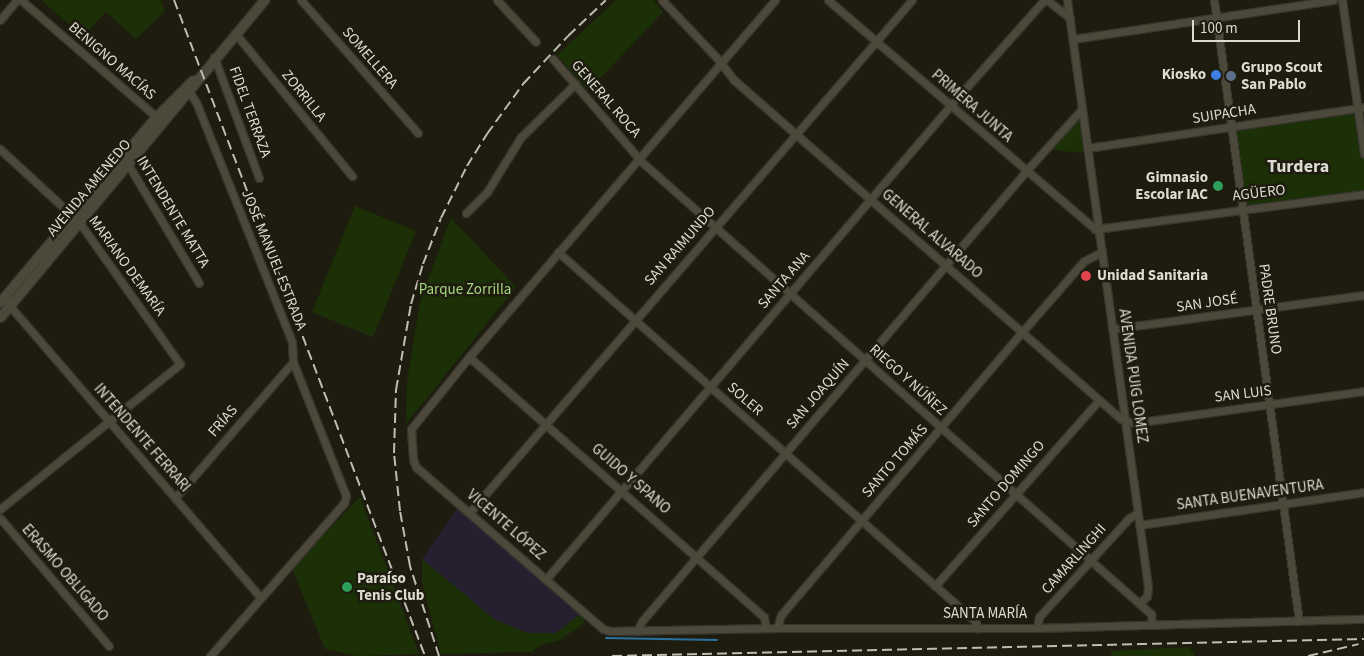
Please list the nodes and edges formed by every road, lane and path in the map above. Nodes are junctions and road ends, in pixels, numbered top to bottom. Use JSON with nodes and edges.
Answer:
{"nodes":[{"id":1,"x":17,"y":0,"type":"edge"},
{"id":2,"x":21,"y":0,"type":"edge"},
{"id":3,"x":264,"y":0,"type":"edge"},
{"id":4,"x":301,"y":0,"type":"edge"},
{"id":5,"x":496,"y":0,"type":"edge"},
{"id":6,"x":662,"y":0,"type":"edge"},
{"id":7,"x":775,"y":0,"type":"edge"},
{"id":8,"x":828,"y":0,"type":"edge"},
{"id":9,"x":912,"y":0,"type":"edge"},
{"id":10,"x":1045,"y":0,"type":"edge"},
{"id":11,"x":1067,"y":0,"type":"edge"},
{"id":12,"x":1214,"y":0,"type":"edge"},
{"id":13,"x":1333,"y":0,"type":"edge"},
{"id":14,"x":1342,"y":0,"type":"edge"},
{"id":15,"x":1216,"y":16,"type":"junction"},
{"id":16,"x":1070,"y":18,"type":"junction"},
{"id":17,"x":0,"y":20,"type":"edge"},
{"id":18,"x":235,"y":33,"type":"junction"},
{"id":19,"x":1073,"y":39,"type":"junction"},
{"id":20,"x":876,"y":41,"type":"junction"},
{"id":21,"x":536,"y":42,"type":"dead end"},
{"id":22,"x":214,"y":57,"type":"junction"},
{"id":23,"x":553,"y":59,"type":"dead end"},
{"id":24,"x":722,"y":64,"type":"junction"},
{"id":25,"x":198,"y":77,"type":"junction"},
{"id":26,"x":575,"y":84,"type":"junction"},
{"id":27,"x":189,"y":92,"type":"junction"},
{"id":28,"x":950,"y":106,"type":"junction"},
{"id":29,"x":1361,"y":107,"type":"edge"},
{"id":30,"x":1082,"y":109,"type":"junction"},
{"id":31,"x":159,"y":120,"type":"junction"},
{"id":32,"x":1232,"y":126,"type":"junction"},
{"id":33,"x":796,"y":132,"type":"junction"},
{"id":34,"x":418,"y":133,"type":"dead end"},
{"id":35,"x":1087,"y":148,"type":"junction"},
{"id":36,"x":0,"y":149,"type":"edge"},
{"id":37,"x":1364,"y":153,"type":"edge"},
{"id":38,"x":638,"y":158,"type":"junction"},
{"id":39,"x":125,"y":160,"type":"junction"},
{"id":40,"x":1026,"y":170,"type":"junction"},
{"id":41,"x":352,"y":176,"type":"dead end"},
{"id":42,"x":259,"y":178,"type":"dead end"},
{"id":43,"x":1364,"y":194,"type":"edge"},
{"id":44,"x":872,"y":199,"type":"junction"},
{"id":45,"x":1242,"y":209,"type":"junction"},
{"id":46,"x":466,"y":213,"type":"dead end"},
{"id":47,"x":76,"y":219,"type":"junction"},
{"id":48,"x":714,"y":227,"type":"junction"},
{"id":49,"x":1098,"y":230,"type":"junction"},
{"id":50,"x":558,"y":252,"type":"junction"},
{"id":51,"x":1102,"y":252,"type":"junction"},
{"id":52,"x":947,"y":265,"type":"junction"},
{"id":53,"x":199,"y":283,"type":"dead end"},
{"id":54,"x":790,"y":294,"type":"junction"},
{"id":55,"x":1364,"y":295,"type":"edge"},
{"id":56,"x":4,"y":302,"type":"edge"},
{"id":57,"x":1256,"y":310,"type":"junction"},
{"id":58,"x":1,"y":314,"type":"edge"},
{"id":59,"x":635,"y":320,"type":"junction"},
{"id":60,"x":1112,"y":330,"type":"junction"},
{"id":61,"x":1022,"y":332,"type":"junction"},
{"id":62,"x":469,"y":356,"type":"junction"},
{"id":63,"x":865,"y":361,"type":"junction"},
{"id":64,"x":293,"y":362,"type":"junction"},
{"id":65,"x":709,"y":387,"type":"junction"},
{"id":66,"x":1364,"y":391,"type":"edge"},
{"id":67,"x":1099,"y":400,"type":"junction"},
{"id":68,"x":1270,"y":405,"type":"junction"},
{"id":69,"x":110,"y":422,"type":"junction"},
{"id":70,"x":1126,"y":422,"type":"junction"},
{"id":71,"x":546,"y":424,"type":"junction"},
{"id":72,"x":941,"y":428,"type":"junction"},
{"id":73,"x":786,"y":453,"type":"junction"},
{"id":74,"x":623,"y":491,"type":"junction"},
{"id":75,"x":1364,"y":492,"type":"edge"},
{"id":76,"x":1014,"y":494,"type":"junction"},
{"id":77,"x":175,"y":498,"type":"junction"},
{"id":78,"x":1283,"y":504,"type":"junction"},
{"id":79,"x":0,"y":509,"type":"edge"},
{"id":80,"x":470,"y":512,"type":"junction"},
{"id":81,"x":1138,"y":514,"type":"junction"},
{"id":82,"x":0,"y":518,"type":"edge"},
{"id":83,"x":861,"y":520,"type":"junction"},
{"id":84,"x":1139,"y":525,"type":"junction"},
{"id":85,"x":698,"y":557,"type":"junction"},
{"id":86,"x":1092,"y":561,"type":"junction"},
{"id":87,"x":547,"y":578,"type":"junction"},
{"id":88,"x":935,"y":586,"type":"junction"},
{"id":89,"x":260,"y":597,"type":"junction"},
{"id":90,"x":1139,"y":604,"type":"junction"},
{"id":91,"x":1364,"y":619,"type":"edge"},
{"id":92,"x":1299,"y":621,"type":"junction"},
{"id":93,"x":1152,"y":625,"type":"junction"},
{"id":94,"x":766,"y":628,"type":"junction"},
{"id":95,"x":777,"y":628,"type":"junction"},
{"id":96,"x":978,"y":628,"type":"junction"},
{"id":97,"x":1037,"y":628,"type":"junction"},
{"id":98,"x":606,"y":630,"type":"joint"},
{"id":99,"x":637,"y":631,"type":"junction"},
{"id":100,"x":109,"y":646,"type":"dead end"},
{"id":101,"x":210,"y":656,"type":"edge"}],
"edges":[{"from":1,"to":17,"type":"street"},
{"from":2,"to":31,"type":"street","name":"BENIGNO MACÍAS"},
{"from":3,"to":18,"type":"street","name":"AVENIDA AMENEDO"},
{"from":4,"to":34,"type":"street","name":"SOMELLERA"},
{"from":5,"to":21,"type":"street"},
{"from":6,"to":24,"type":"street","name":"GENERAL ALVARADO"},
{"from":7,"to":24,"type":"street"},
{"from":8,"to":20,"type":"street","name":"PRIMERA JUNTA"},
{"from":9,"to":20,"type":"street","name":"SAN RAIMUNDO"},
{"from":10,"to":16,"type":"street"},
{"from":10,"to":28,"type":"street","name":"SANTA ANA"},
{"from":11,"to":16,"type":"street","name":"AVENIDA PUIG LOMEZ"},
{"from":12,"to":15,"type":"street","name":"PADRE BRUNO"},
{"from":13,"to":15,"type":"street"},
{"from":14,"to":29,"type":"street"},
{"from":15,"to":19,"type":"street"},
{"from":15,"to":32,"type":"street","name":"PADRE BRUNO"},
{"from":16,"to":19,"type":"street","name":"AVENIDA PUIG LOMEZ"},
{"from":18,"to":22,"type":"street","name":"AVENIDA AMENEDO"},
{"from":18,"to":41,"type":"street","name":"ZORRILLA"},
{"from":19,"to":30,"type":"street","name":"AVENIDA PUIG LOMEZ"},
{"from":20,"to":28,"type":"street","name":"PRIMERA JUNTA"},
{"from":20,"to":33,"type":"street","name":"SAN RAIMUNDO"},
{"from":22,"to":25,"type":"street","name":"AVENIDA AMENEDO"},
{"from":22,"to":42,"type":"street","name":"FIDEL TERRAZA"},
{"from":23,"to":26,"type":"street","name":"GENERAL ROCA"},
{"from":24,"to":33,"type":"street","name":"GENERAL ALVARADO"},
{"from":24,"to":38,"type":"street"},
{"from":25,"to":27,"type":"street","name":"AVENIDA AMENEDO"},
{"from":25,"to":31,"type":"street","name":"AVENIDA AMENEDO"},
{"from":26,"to":38,"type":"street","name":"GENERAL ROCA"},
{"from":26,"to":46,"type":"street"},
{"from":27,"to":31,"type":"street","name":"AVENIDA AMENEDO"},
{"from":27,"to":64,"type":"street","name":"JOSÉ MANUEL ESTRADA"},
{"from":28,"to":40,"type":"street","name":"PRIMERA JUNTA"},
{"from":28,"to":44,"type":"street","name":"SANTA ANA"},
{"from":29,"to":32,"type":"street","name":"SUIPACHA"},
{"from":29,"to":37,"type":"street"},
{"from":30,"to":35,"type":"street","name":"AVENIDA PUIG LOMEZ"},
{"from":30,"to":40,"type":"street","name":"SAN JOAQUÍN"},
{"from":31,"to":39,"type":"street","name":"AVENIDA AMENEDO"},
{"from":32,"to":35,"type":"street","name":"SUIPACHA"},
{"from":32,"to":45,"type":"street","name":"PADRE BRUNO"},
{"from":33,"to":44,"type":"street","name":"GENERAL ALVARADO"},
{"from":33,"to":48,"type":"street","name":"SAN RAIMUNDO"},
{"from":35,"to":49,"type":"street","name":"AVENIDA PUIG LOMEZ"},
{"from":36,"to":47,"type":"street","name":"MARIANO DEMARÍA"},
{"from":38,"to":48,"type":"street","name":"RIEGO Y NÚÑEZ"},
{"from":38,"to":50,"type":"street"},
{"from":39,"to":47,"type":"street","name":"AVENIDA AMENEDO"},
{"from":39,"to":53,"type":"street","name":"INTENDENTE MATTA"},
{"from":40,"to":49,"type":"street","name":"PRIMERA JUNTA"},
{"from":40,"to":52,"type":"street","name":"SAN JOAQUÍN"},
{"from":43,"to":45,"type":"street","name":"AGÜERO"},
{"from":44,"to":52,"type":"street","name":"GENERAL ALVARADO"},
{"from":44,"to":54,"type":"street","name":"SANTA ANA"},
{"from":45,"to":49,"type":"street","name":"AGÜERO"},
{"from":45,"to":57,"type":"street","name":"PADRE BRUNO"},
{"from":47,"to":56,"type":"street","name":"AVENIDA AMENEDO"},
{"from":47,"to":69,"type":"street","name":"MARIANO DEMARÍA"},
{"from":48,"to":54,"type":"street","name":"RIEGO Y NÚÑEZ"},
{"from":48,"to":59,"type":"street","name":"SAN RAIMUNDO"},
{"from":49,"to":51,"type":"street","name":"AVENIDA PUIG LOMEZ"},
{"from":50,"to":59,"type":"street","name":"SOLER"},
{"from":50,"to":62,"type":"street"},
{"from":51,"to":60,"type":"street","name":"AVENIDA PUIG LOMEZ"},
{"from":51,"to":61,"type":"street","name":"SANTO TOMÁS"},
{"from":52,"to":61,"type":"street","name":"GENERAL ALVARADO"},
{"from":52,"to":63,"type":"street","name":"SAN JOAQUÍN"},
{"from":54,"to":63,"type":"street","name":"RIEGO Y NÚÑEZ"},
{"from":54,"to":65,"type":"street","name":"SANTA ANA"},
{"from":55,"to":57,"type":"street","name":"SAN JOSÉ"},
{"from":56,"to":58,"type":"street","name":"AVENIDA AMENEDO"},
{"from":56,"to":69,"type":"street","name":"INTENDENTE FERRARI"},
{"from":57,"to":60,"type":"street","name":"SAN JOSÉ"},
{"from":57,"to":68,"type":"street","name":"PADRE BRUNO"},
{"from":59,"to":65,"type":"street","name":"SOLER"},
{"from":59,"to":71,"type":"street","name":"SAN RAIMUNDO"},
{"from":60,"to":70,"type":"street","name":"AVENIDA PUIG LOMEZ"},
{"from":61,"to":67,"type":"street","name":"GENERAL ALVARADO"},
{"from":61,"to":72,"type":"street","name":"SANTO TOMÁS"},
{"from":62,"to":71,"type":"street","name":"GUIDO Y SPANO"},
{"from":62,"to":80,"type":"street","name":"VICENTE LÓPEZ"},
{"from":63,"to":72,"type":"street","name":"RIEGO Y NÚÑEZ"},
{"from":63,"to":73,"type":"street","name":"SAN JOAQUÍN"},
{"from":64,"to":77,"type":"street","name":"FRÍAS"},
{"from":64,"to":89,"type":"street","name":"JOSÉ MANUEL ESTRADA"},
{"from":65,"to":73,"type":"street","name":"SOLER"},
{"from":65,"to":74,"type":"street","name":"SANTA ANA"},
{"from":66,"to":68,"type":"street","name":"SAN LUIS"},
{"from":67,"to":70,"type":"street","name":"GENERAL ALVARADO"},
{"from":67,"to":76,"type":"street","name":"SANTO DOMINGO"},
{"from":68,"to":70,"type":"street","name":"SAN LUIS"},
{"from":68,"to":78,"type":"street","name":"PADRE BRUNO"},
{"from":69,"to":77,"type":"street","name":"INTENDENTE FERRARI"},
{"from":69,"to":79,"type":"street"},
{"from":70,"to":81,"type":"street","name":"AVENIDA PUIG LOMEZ"},
{"from":71,"to":74,"type":"street","name":"GUIDO Y SPANO"},
{"from":71,"to":80,"type":"street","name":"SAN RAIMUNDO"},
{"from":72,"to":76,"type":"street","name":"RIEGO Y NÚÑEZ"},
{"from":72,"to":83,"type":"street","name":"SANTO TOMÁS"},
{"from":73,"to":83,"type":"street","name":"SOLER"},
{"from":73,"to":85,"type":"street","name":"SAN JOAQUÍN"},
{"from":74,"to":85,"type":"street","name":"GUIDO Y SPANO"},
{"from":74,"to":87,"type":"street","name":"SANTA ANA"},
{"from":75,"to":78,"type":"street","name":"SANTA BUENAVENTURA"},
{"from":76,"to":86,"type":"street","name":"RIEGO Y NÚÑEZ"},
{"from":76,"to":88,"type":"street","name":"SANTO DOMINGO"},
{"from":77,"to":89,"type":"street","name":"INTENDENTE FERRARI"},
{"from":78,"to":84,"type":"street","name":"SANTA BUENAVENTURA"},
{"from":78,"to":92,"type":"street","name":"PADRE BRUNO"},
{"from":80,"to":87,"type":"street","name":"VICENTE LÓPEZ"},
{"from":81,"to":84,"type":"street","name":"AVENIDA PUIG LOMEZ"},
{"from":81,"to":86,"type":"street","name":"CAMARLINGHI"},
{"from":82,"to":100,"type":"street","name":"ERASMO OBLIGADO"},
{"from":83,"to":88,"type":"street","name":"SOLER"},
{"from":83,"to":95,"type":"street","name":"SANTO TOMÁS"},
{"from":84,"to":90,"type":"street","name":"AVENIDA PUIG LOMEZ"},
{"from":85,"to":94,"type":"street","name":"GUIDO Y SPANO"},
{"from":85,"to":99,"type":"street","name":"SAN JOAQUÍN"},
{"from":86,"to":90,"type":"street","name":"RIEGO Y NÚÑEZ"},
{"from":86,"to":97,"type":"street","name":"CAMARLINGHI"},
{"from":87,"to":98,"type":"street","name":"VICENTE LÓPEZ"},
{"from":88,"to":96,"type":"street","name":"SOLER"},
{"from":89,"to":101,"type":"street"},
{"from":90,"to":93,"type":"street","name":"RIEGO Y NÚÑEZ"},
{"from":91,"to":92,"type":"street","name":"SANTA MARÍA"},
{"from":92,"to":93,"type":"street","name":"SANTA MARÍA"},
{"from":93,"to":97,"type":"street","name":"SANTA MARÍA"},
{"from":94,"to":95,"type":"street","name":"SANTA MARÍA"},
{"from":94,"to":99,"type":"street","name":"SANTA MARÍA"},
{"from":95,"to":96,"type":"street","name":"SANTA MARÍA"},
{"from":96,"to":97,"type":"street","name":"SANTA MARÍA"},
{"from":98,"to":99,"type":"street","name":"SANTA MARÍA"}]}
